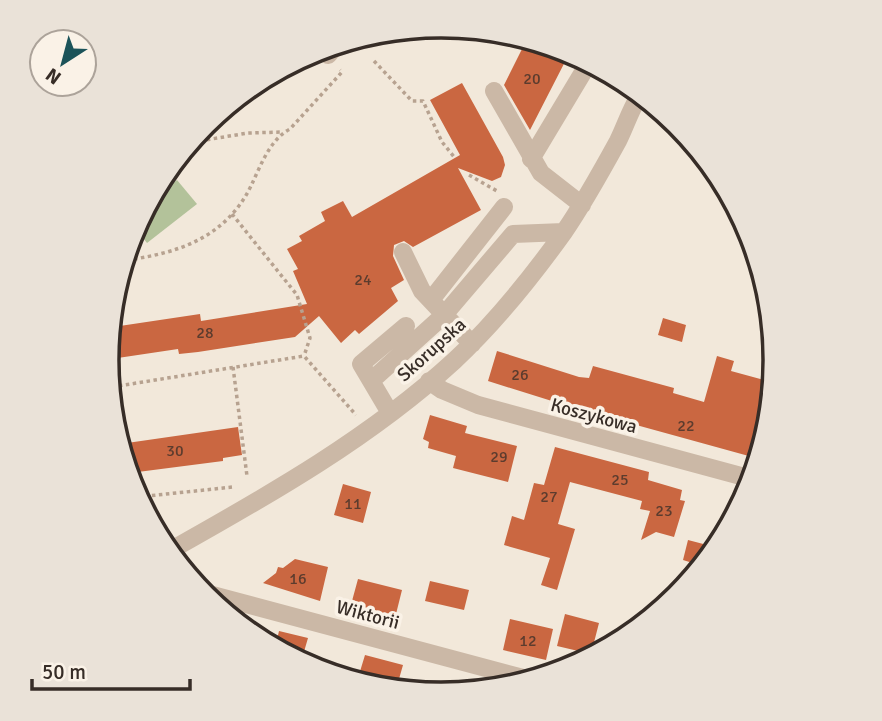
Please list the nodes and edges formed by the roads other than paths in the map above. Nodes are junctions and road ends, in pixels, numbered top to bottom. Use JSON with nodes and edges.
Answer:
{"nodes":[{"id":1,"x":583,"y":72,"type":"edge"},
{"id":2,"x":494,"y":91,"type":"dead end"},
{"id":3,"x":635,"y":103,"type":"edge"},
{"id":4,"x":531,"y":159,"type":"junction"},
{"id":5,"x":582,"y":205,"type":"junction"},
{"id":6,"x":504,"y":207,"type":"road end"},
{"id":7,"x":564,"y":232,"type":"junction"},
{"id":8,"x":402,"y":252,"type":"dead end"},
{"id":9,"x":431,"y":300,"type":"junction"},
{"id":10,"x":444,"y":314,"type":"junction"},
{"id":11,"x":407,"y":326,"type":"dead end"},
{"id":12,"x":472,"y":344,"type":"junction"},
{"id":13,"x":375,"y":378,"type":"junction"},
{"id":14,"x":429,"y":381,"type":"junction"},
{"id":15,"x":390,"y":413,"type":"junction"},
{"id":16,"x":741,"y":476,"type":"edge"},
{"id":17,"x":178,"y":546,"type":"edge"},
{"id":18,"x":224,"y":598,"type":"edge"},
{"id":19,"x":511,"y":675,"type":"edge"}],
"edges":[{"from":1,"to":4,"type":"street"},
{"from":2,"to":4,"type":"street"},
{"from":3,"to":5,"type":"street","name":"Skorupska"},
{"from":4,"to":5,"type":"street"},
{"from":5,"to":7,"type":"street","name":"Skorupska"},
{"from":6,"to":9,"type":"street"},
{"from":7,"to":10,"type":"street"},
{"from":7,"to":12,"type":"street","name":"Skorupska"},
{"from":8,"to":9,"type":"street"},
{"from":9,"to":10,"type":"street"},
{"from":10,"to":12,"type":"street"},
{"from":10,"to":13,"type":"street"},
{"from":11,"to":13,"type":"street"},
{"from":12,"to":14,"type":"street","name":"Skorupska"},
{"from":13,"to":15,"type":"street"},
{"from":14,"to":15,"type":"street","name":"Skorupska"},
{"from":14,"to":16,"type":"street","name":"Koszykowa"},
{"from":15,"to":17,"type":"street","name":"Skorupska"},
{"from":18,"to":19,"type":"street","name":"Wiktorii"}]}
